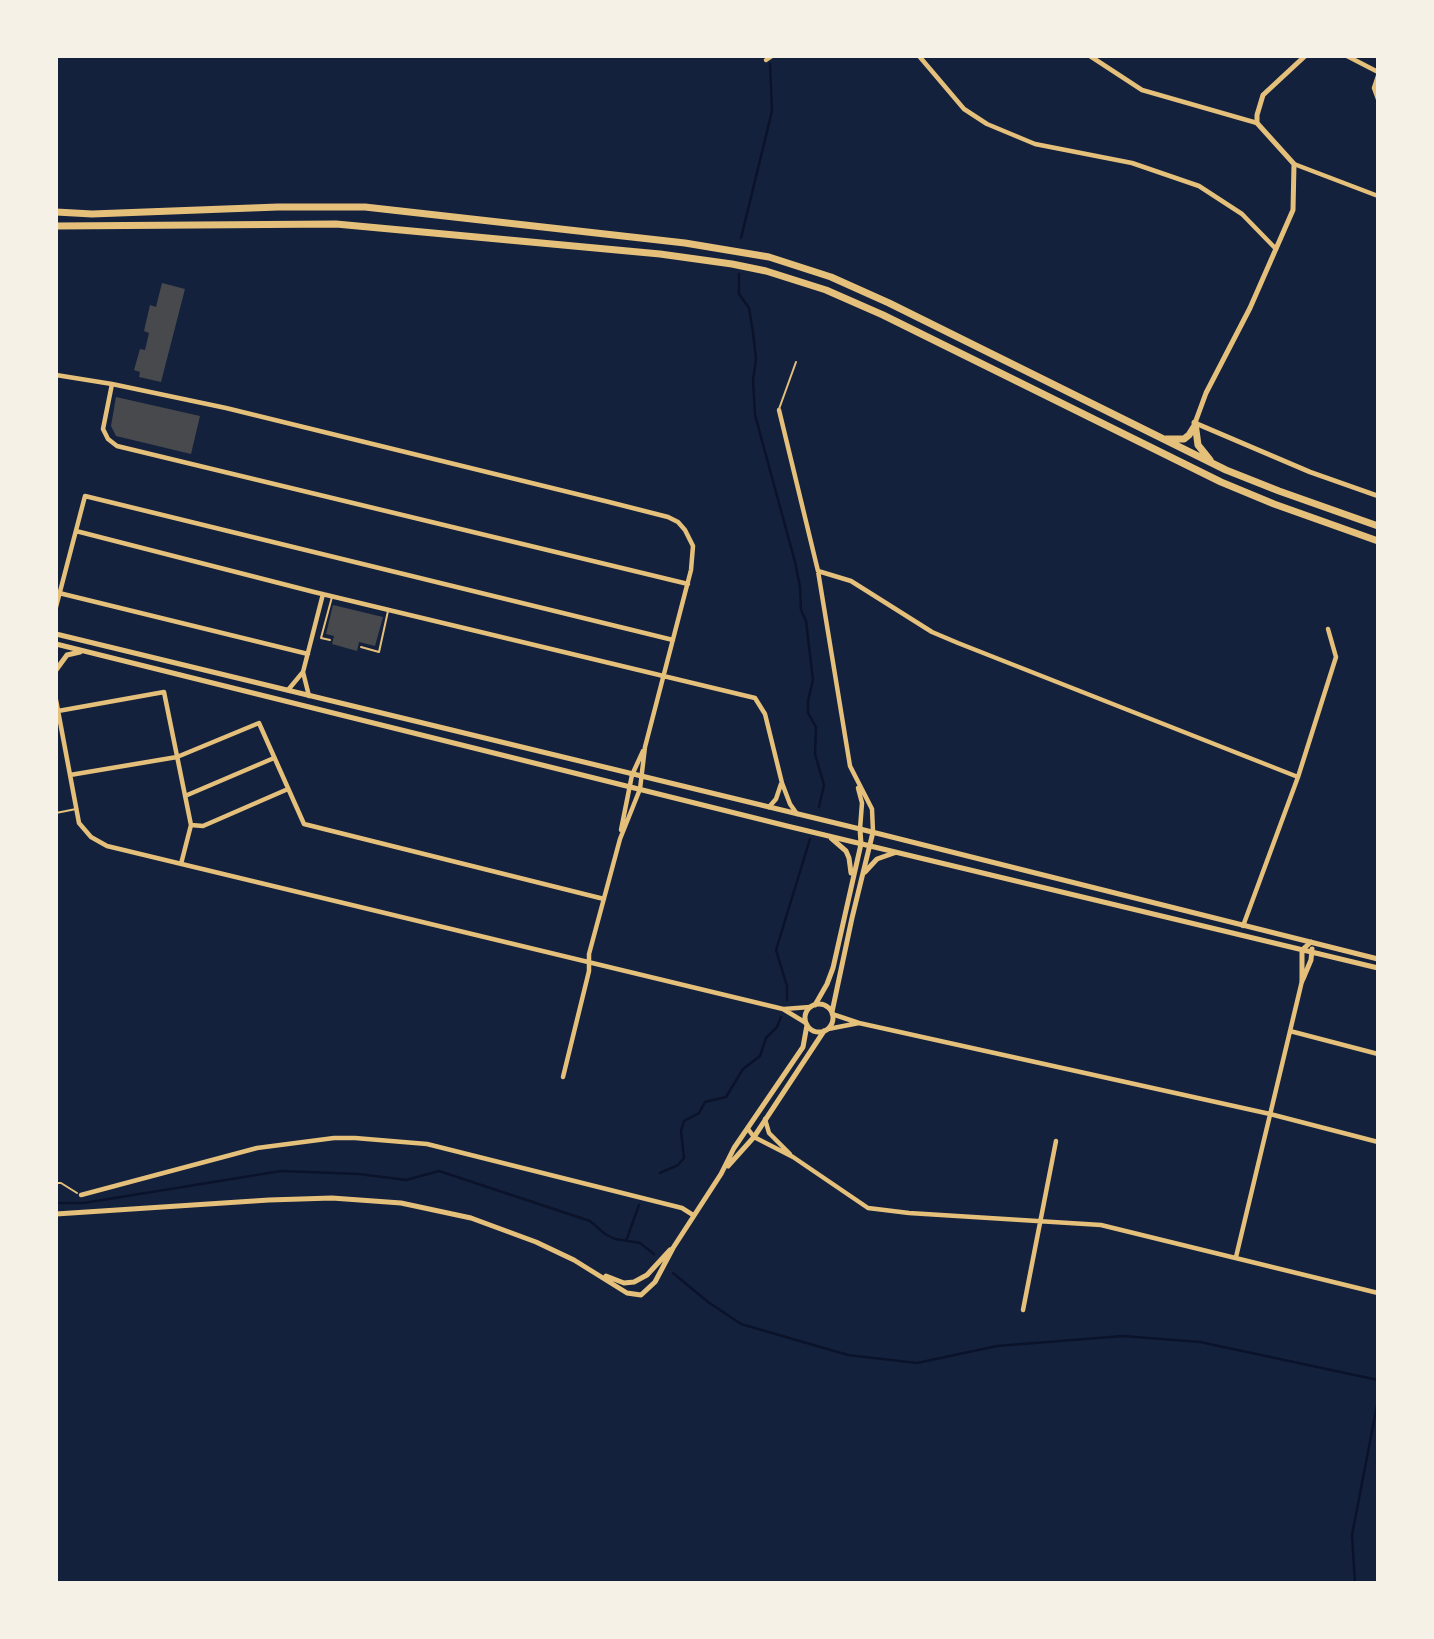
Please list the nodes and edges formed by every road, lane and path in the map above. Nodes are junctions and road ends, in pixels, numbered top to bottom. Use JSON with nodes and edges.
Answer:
{"nodes":[{"id":1,"x":772,"y":56,"type":"edge"},
{"id":2,"x":919,"y":56,"type":"edge"},
{"id":3,"x":1090,"y":56,"type":"edge"},
{"id":4,"x":1305,"y":56,"type":"edge"},
{"id":5,"x":1347,"y":56,"type":"edge"},
{"id":6,"x":766,"y":60,"type":"dead end"},
{"id":7,"x":1378,"y":74,"type":"edge"},
{"id":8,"x":1378,"y":99,"type":"edge"},
{"id":9,"x":1257,"y":123,"type":"junction"},
{"id":10,"x":1294,"y":164,"type":"junction"},
{"id":11,"x":1378,"y":196,"type":"edge"},
{"id":12,"x":56,"y":212,"type":"edge"},
{"id":13,"x":56,"y":226,"type":"edge"},
{"id":14,"x":1276,"y":249,"type":"junction"},
{"id":15,"x":796,"y":362,"type":"dead end"},
{"id":16,"x":56,"y":375,"type":"edge"},
{"id":17,"x":112,"y":384,"type":"junction"},
{"id":18,"x":779,"y":410,"type":"joint"},
{"id":19,"x":1195,"y":423,"type":"junction"},
{"id":20,"x":1162,"y":439,"type":"junction"},
{"id":21,"x":1216,"y":465,"type":"junction"},
{"id":22,"x":1378,"y":496,"type":"edge"},
{"id":23,"x":1378,"y":525,"type":"edge"},
{"id":24,"x":76,"y":531,"type":"junction"},
{"id":25,"x":1378,"y":541,"type":"edge"},
{"id":26,"x":818,"y":571,"type":"junction"},
{"id":27,"x":688,"y":584,"type":"junction"},
{"id":28,"x":60,"y":593,"type":"junction"},
{"id":29,"x":323,"y":594,"type":"junction"},
{"id":30,"x":332,"y":596,"type":"junction"},
{"id":31,"x":56,"y":607,"type":"edge"},
{"id":32,"x":389,"y":610,"type":"junction"},
{"id":33,"x":1328,"y":629,"type":"dead end"},
{"id":34,"x":56,"y":634,"type":"edge"},
{"id":35,"x":330,"y":640,"type":"dead end"},
{"id":36,"x":673,"y":640,"type":"junction"},
{"id":37,"x":56,"y":644,"type":"edge"},
{"id":38,"x":361,"y":647,"type":"dead end"},
{"id":39,"x":87,"y":651,"type":"junction"},
{"id":40,"x":307,"y":654,"type":"junction"},
{"id":41,"x":56,"y":670,"type":"edge"},
{"id":42,"x":303,"y":671,"type":"junction"},
{"id":43,"x":664,"y":677,"type":"junction"},
{"id":44,"x":287,"y":691,"type":"junction"},
{"id":45,"x":309,"y":696,"type":"junction"},
{"id":46,"x":56,"y":700,"type":"edge"},
{"id":47,"x":58,"y":711,"type":"junction"},
{"id":48,"x":59,"y":733,"type":"edge"},
{"id":49,"x":645,"y":747,"type":"junction"},
{"id":50,"x":177,"y":757,"type":"junction"},
{"id":51,"x":274,"y":758,"type":"junction"},
{"id":52,"x":70,"y":775,"type":"junction"},
{"id":53,"x":632,"y":775,"type":"junction"},
{"id":54,"x":1298,"y":777,"type":"junction"},
{"id":55,"x":642,"y":778,"type":"junction"},
{"id":56,"x":782,"y":783,"type":"junction"},
{"id":57,"x":858,"y":783,"type":"junction"},
{"id":58,"x":629,"y":786,"type":"junction"},
{"id":59,"x":288,"y":789,"type":"junction"},
{"id":60,"x":640,"y":789,"type":"junction"},
{"id":61,"x":185,"y":796,"type":"junction"},
{"id":62,"x":769,"y":807,"type":"junction"},
{"id":63,"x":77,"y":809,"type":"junction"},
{"id":64,"x":56,"y":813,"type":"edge"},
{"id":65,"x":798,"y":814,"type":"junction"},
{"id":66,"x":191,"y":825,"type":"junction"},
{"id":67,"x":860,"y":829,"type":"junction"},
{"id":68,"x":873,"y":832,"type":"junction"},
{"id":69,"x":826,"y":835,"type":"junction"},
{"id":70,"x":620,"y":839,"type":"junction"},
{"id":71,"x":861,"y":844,"type":"junction"},
{"id":72,"x":871,"y":846,"type":"junction"},
{"id":73,"x":898,"y":853,"type":"junction"},
{"id":74,"x":181,"y":864,"type":"junction"},
{"id":75,"x":863,"y":874,"type":"junction"},
{"id":76,"x":851,"y":882,"type":"junction"},
{"id":77,"x":604,"y":899,"type":"junction"},
{"id":78,"x":844,"y":912,"type":"junction"},
{"id":79,"x":852,"y":918,"type":"junction"},
{"id":80,"x":1242,"y":926,"type":"junction"},
{"id":81,"x":1311,"y":942,"type":"junction"},
{"id":82,"x":1302,"y":950,"type":"junction"},
{"id":83,"x":1313,"y":952,"type":"junction"},
{"id":84,"x":1378,"y":958,"type":"edge"},
{"id":85,"x":589,"y":961,"type":"junction"},
{"id":86,"x":1378,"y":968,"type":"edge"},
{"id":87,"x":1302,"y":981,"type":"junction"},
{"id":88,"x":813,"y":1006,"type":"junction"},
{"id":89,"x":783,"y":1009,"type":"junction"},
{"id":90,"x":832,"y":1013,"type":"junction"},
{"id":91,"x":859,"y":1023,"type":"junction"},
{"id":92,"x":807,"y":1024,"type":"junction"},
{"id":93,"x":826,"y":1030,"type":"junction"},
{"id":94,"x":1290,"y":1031,"type":"junction"},
{"id":95,"x":1378,"y":1054,"type":"edge"},
{"id":96,"x":563,"y":1077,"type":"dead end"},
{"id":97,"x":1270,"y":1114,"type":"junction"},
{"id":98,"x":765,"y":1118,"type":"junction"},
{"id":99,"x":748,"y":1129,"type":"junction"},
{"id":100,"x":754,"y":1136,"type":"junction"},
{"id":101,"x":1056,"y":1141,"type":"dead end"},
{"id":102,"x":1378,"y":1142,"type":"edge"},
{"id":103,"x":793,"y":1157,"type":"junction"},
{"id":104,"x":721,"y":1174,"type":"junction"},
{"id":105,"x":56,"y":1183,"type":"edge"},
{"id":106,"x":81,"y":1195,"type":"joint"},
{"id":107,"x":56,"y":1214,"type":"edge"},
{"id":108,"x":693,"y":1215,"type":"junction"},
{"id":109,"x":1040,"y":1221,"type":"junction"},
{"id":110,"x":673,"y":1248,"type":"junction"},
{"id":111,"x":1236,"y":1257,"type":"junction"},
{"id":112,"x":597,"y":1272,"type":"junction"},
{"id":113,"x":1378,"y":1293,"type":"edge"},
{"id":114,"x":1023,"y":1310,"type":"dead end"}],
"edges":[{"from":1,"to":6,"type":"street"},
{"from":2,"to":14,"type":"street"},
{"from":3,"to":9,"type":"street"},
{"from":4,"to":9,"type":"street"},
{"from":5,"to":7,"type":"street"},
{"from":7,"to":8,"type":"street"},
{"from":9,"to":10,"type":"street"},
{"from":10,"to":11,"type":"street"},
{"from":10,"to":14,"type":"street"},
{"from":12,"to":20,"type":"highway"},
{"from":13,"to":25,"type":"highway"},
{"from":14,"to":19,"type":"street"},
{"from":15,"to":18,"type":"lane"},
{"from":16,"to":17,"type":"street"},
{"from":17,"to":27,"type":"street"},
{"from":17,"to":27,"type":"street"},
{"from":18,"to":26,"type":"street"},
{"from":19,"to":20,"type":"highway"},
{"from":19,"to":21,"type":"highway"},
{"from":19,"to":22,"type":"street"},
{"from":20,"to":21,"type":"highway"},
{"from":21,"to":23,"type":"highway"},
{"from":24,"to":28,"type":"street"},
{"from":24,"to":29,"type":"street"},
{"from":24,"to":36,"type":"street"},
{"from":26,"to":54,"type":"street"},
{"from":26,"to":57,"type":"street"},
{"from":27,"to":36,"type":"street"},
{"from":28,"to":31,"type":"street"},
{"from":28,"to":40,"type":"street"},
{"from":29,"to":30,"type":"street"},
{"from":29,"to":40,"type":"street"},
{"from":30,"to":32,"type":"street"},
{"from":30,"to":35,"type":"lane"},
{"from":32,"to":38,"type":"lane"},
{"from":32,"to":43,"type":"street"},
{"from":33,"to":54,"type":"street"},
{"from":34,"to":44,"type":"street"},
{"from":36,"to":43,"type":"street"},
{"from":37,"to":39,"type":"street"},
{"from":39,"to":41,"type":"street"},
{"from":39,"to":58,"type":"street"},
{"from":40,"to":42,"type":"street"},
{"from":42,"to":44,"type":"street"},
{"from":42,"to":45,"type":"street"},
{"from":43,"to":49,"type":"street"},
{"from":43,"to":56,"type":"street"},
{"from":44,"to":45,"type":"street"},
{"from":45,"to":53,"type":"street"},
{"from":46,"to":47,"type":"street"},
{"from":47,"to":48,"type":"street"},
{"from":47,"to":50,"type":"street"},
{"from":48,"to":52,"type":"street"},
{"from":49,"to":53,"type":"street"},
{"from":49,"to":55,"type":"street"},
{"from":50,"to":51,"type":"street"},
{"from":50,"to":52,"type":"street"},
{"from":50,"to":61,"type":"street"},
{"from":51,"to":59,"type":"street"},
{"from":51,"to":61,"type":"street"},
{"from":52,"to":63,"type":"street"},
{"from":53,"to":55,"type":"street"},
{"from":53,"to":58,"type":"street"},
{"from":54,"to":80,"type":"street"},
{"from":55,"to":60,"type":"street"},
{"from":55,"to":62,"type":"street"},
{"from":56,"to":62,"type":"street"},
{"from":56,"to":65,"type":"street"},
{"from":57,"to":67,"type":"street"},
{"from":57,"to":68,"type":"street"},
{"from":58,"to":60,"type":"street"},
{"from":58,"to":70,"type":"street"},
{"from":59,"to":66,"type":"street"},
{"from":59,"to":77,"type":"street"},
{"from":60,"to":69,"type":"street"},
{"from":60,"to":70,"type":"street"},
{"from":61,"to":66,"type":"street"},
{"from":62,"to":65,"type":"street"},
{"from":63,"to":64,"type":"lane"},
{"from":63,"to":74,"type":"street"},
{"from":65,"to":67,"type":"street"},
{"from":66,"to":74,"type":"street"},
{"from":67,"to":68,"type":"street"},
{"from":67,"to":71,"type":"street"},
{"from":68,"to":72,"type":"street"},
{"from":68,"to":80,"type":"street"},
{"from":69,"to":71,"type":"street"},
{"from":69,"to":76,"type":"street"},
{"from":70,"to":77,"type":"street"},
{"from":71,"to":72,"type":"street"},
{"from":71,"to":76,"type":"street"},
{"from":72,"to":73,"type":"street"},
{"from":72,"to":75,"type":"street"},
{"from":73,"to":75,"type":"street"},
{"from":73,"to":82,"type":"street"},
{"from":74,"to":85,"type":"street"},
{"from":75,"to":79,"type":"street"},
{"from":76,"to":78,"type":"street"},
{"from":77,"to":85,"type":"street"},
{"from":78,"to":79,"type":"street"},
{"from":78,"to":88,"type":"street"},
{"from":79,"to":90,"type":"street"},
{"from":80,"to":81,"type":"street"},
{"from":81,"to":82,"type":"street"},
{"from":81,"to":83,"type":"street"},
{"from":81,"to":84,"type":"street"},
{"from":82,"to":83,"type":"street"},
{"from":82,"to":87,"type":"street"},
{"from":83,"to":86,"type":"street"},
{"from":83,"to":87,"type":"street"},
{"from":85,"to":89,"type":"street"},
{"from":85,"to":96,"type":"street"},
{"from":87,"to":94,"type":"street"},
{"from":88,"to":89,"type":"street"},
{"from":88,"to":90,"type":"street"},
{"from":88,"to":92,"type":"street"},
{"from":89,"to":92,"type":"street"},
{"from":90,"to":91,"type":"street"},
{"from":90,"to":93,"type":"street"},
{"from":91,"to":93,"type":"street"},
{"from":91,"to":97,"type":"street"},
{"from":92,"to":93,"type":"street"},
{"from":92,"to":99,"type":"street"},
{"from":93,"to":98,"type":"street"},
{"from":94,"to":95,"type":"street"},
{"from":94,"to":97,"type":"street"},
{"from":97,"to":102,"type":"street"},
{"from":97,"to":111,"type":"street"},
{"from":98,"to":100,"type":"street"},
{"from":98,"to":103,"type":"street"},
{"from":99,"to":100,"type":"street"},
{"from":99,"to":104,"type":"street"},
{"from":100,"to":103,"type":"street"},
{"from":100,"to":104,"type":"street"},
{"from":101,"to":109,"type":"street"},
{"from":103,"to":109,"type":"street"},
{"from":104,"to":108,"type":"street"},
{"from":105,"to":106,"type":"path"},
{"from":106,"to":108,"type":"street"},
{"from":107,"to":112,"type":"street"},
{"from":108,"to":110,"type":"street"},
{"from":109,"to":111,"type":"street"},
{"from":109,"to":114,"type":"street"},
{"from":110,"to":112,"type":"street"},
{"from":110,"to":112,"type":"street"},
{"from":111,"to":113,"type":"street"}]}
